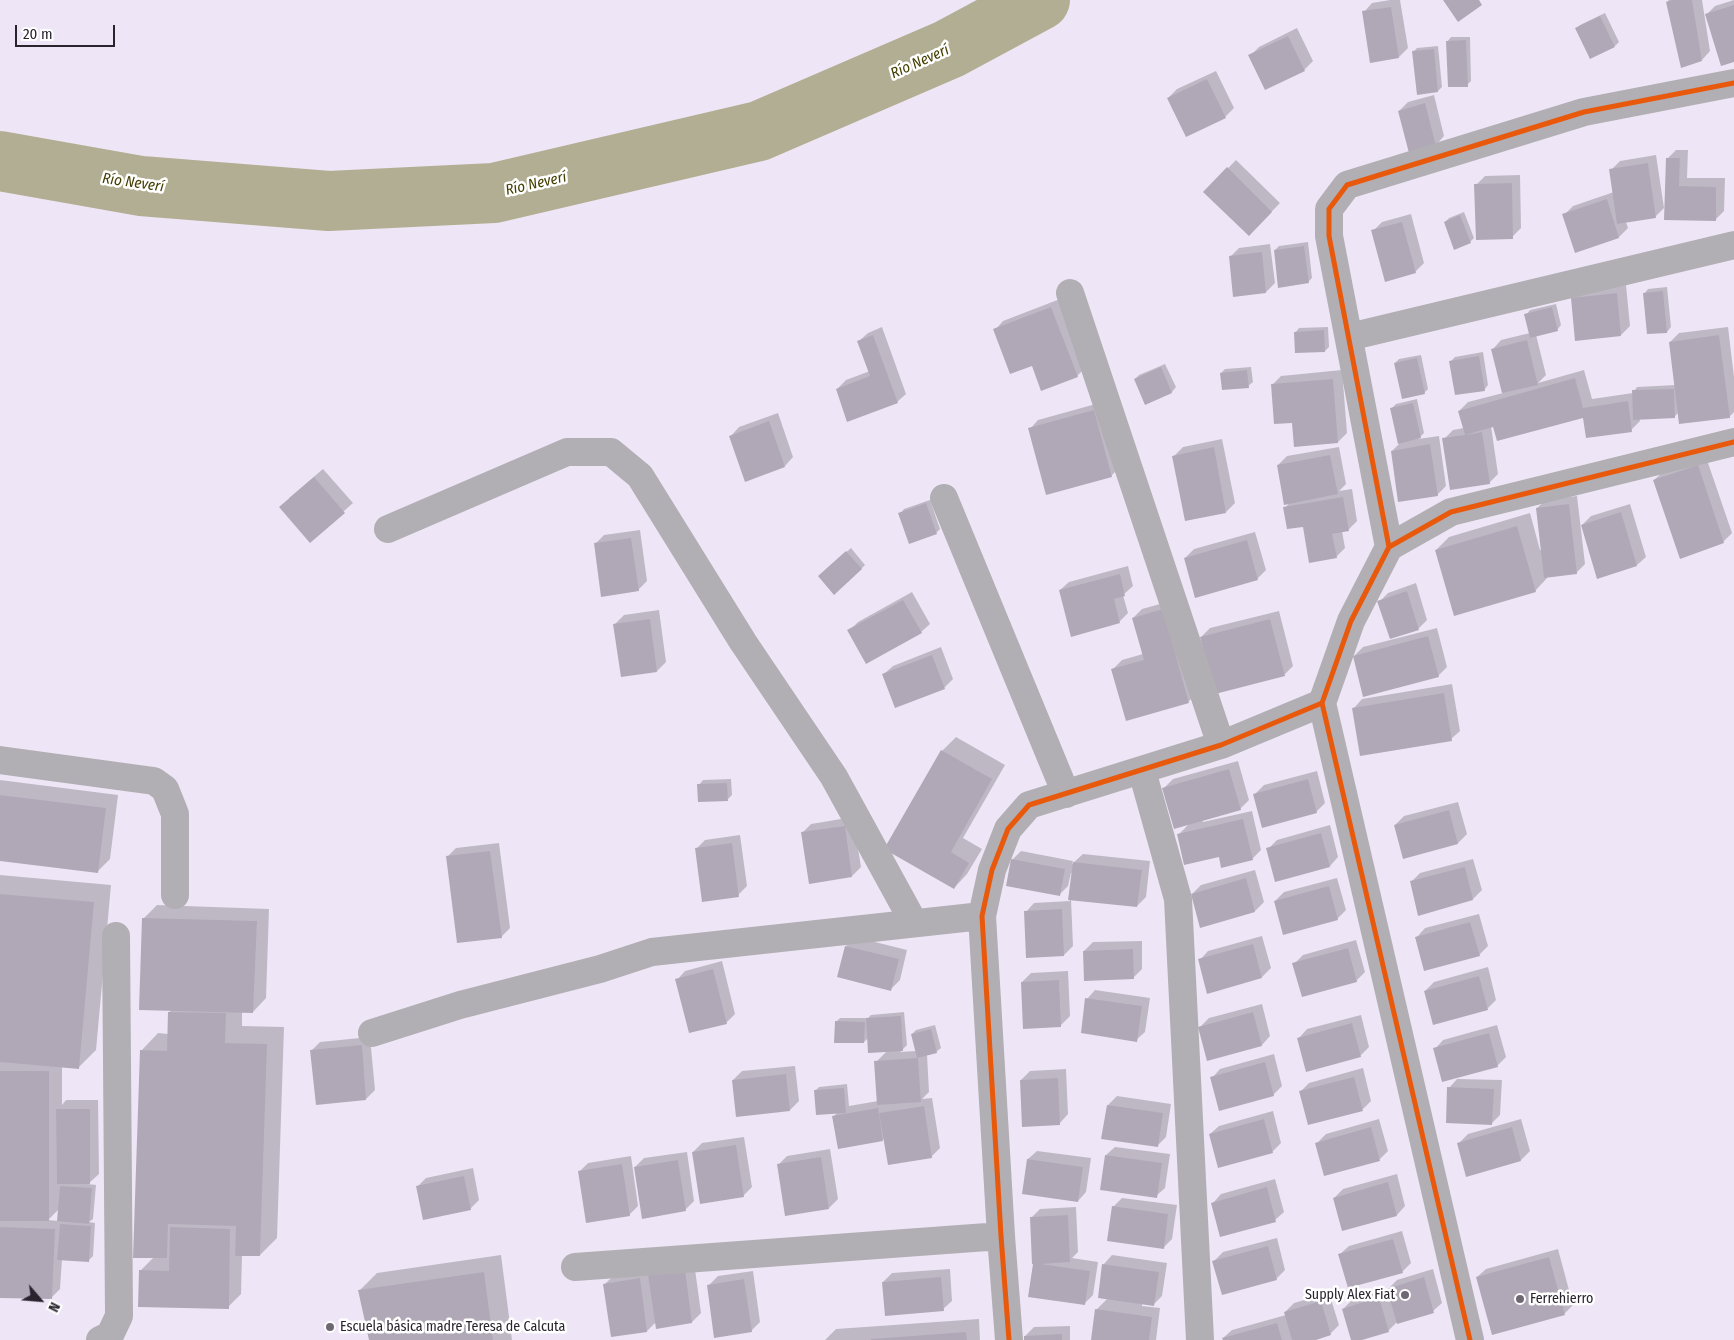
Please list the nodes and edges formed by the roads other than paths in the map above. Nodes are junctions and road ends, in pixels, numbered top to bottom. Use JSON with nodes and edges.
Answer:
{"nodes":[{"id":1,"x":1733,"y":88,"type":"edge"},
{"id":2,"x":1734,"y":245,"type":"edge"},
{"id":3,"x":1070,"y":293,"type":"dead end"},
{"id":4,"x":1350,"y":337,"type":"junction"},
{"id":5,"x":1734,"y":442,"type":"edge"},
{"id":6,"x":944,"y":498,"type":"dead end"},
{"id":7,"x":388,"y":529,"type":"dead end"},
{"id":8,"x":1389,"y":547,"type":"junction"},
{"id":9,"x":1322,"y":703,"type":"junction"},
{"id":10,"x":1221,"y":745,"type":"junction"},
{"id":11,"x":0,"y":760,"type":"edge"},
{"id":12,"x":1142,"y":771,"type":"junction"},
{"id":13,"x":1066,"y":794,"type":"junction"},
{"id":14,"x":175,"y":895,"type":"dead end"},
{"id":15,"x":982,"y":916,"type":"junction"},
{"id":16,"x":914,"y":924,"type":"junction"},
{"id":17,"x":116,"y":936,"type":"dead end"},
{"id":18,"x":372,"y":1033,"type":"dead end"},
{"id":19,"x":1001,"y":1236,"type":"junction"},
{"id":20,"x":576,"y":1267,"type":"dead end"},
{"id":21,"x":100,"y":1340,"type":"edge"},
{"id":22,"x":1009,"y":1340,"type":"edge"},
{"id":23,"x":1200,"y":1340,"type":"edge"},
{"id":24,"x":1470,"y":1340,"type":"edge"}],
"edges":[{"from":1,"to":4,"type":"street"},
{"from":2,"to":4,"type":"street"},
{"from":3,"to":10,"type":"street"},
{"from":4,"to":8,"type":"street"},
{"from":5,"to":8,"type":"street"},
{"from":6,"to":13,"type":"street"},
{"from":7,"to":16,"type":"street"},
{"from":8,"to":9,"type":"street"},
{"from":9,"to":10,"type":"street"},
{"from":9,"to":24,"type":"street"},
{"from":10,"to":12,"type":"street"},
{"from":11,"to":14,"type":"street"},
{"from":12,"to":13,"type":"street"},
{"from":12,"to":23,"type":"street"},
{"from":13,"to":15,"type":"street"},
{"from":15,"to":16,"type":"street"},
{"from":15,"to":19,"type":"street"},
{"from":16,"to":18,"type":"street"},
{"from":17,"to":21,"type":"street"},
{"from":19,"to":20,"type":"street"},
{"from":19,"to":22,"type":"street"}]}
